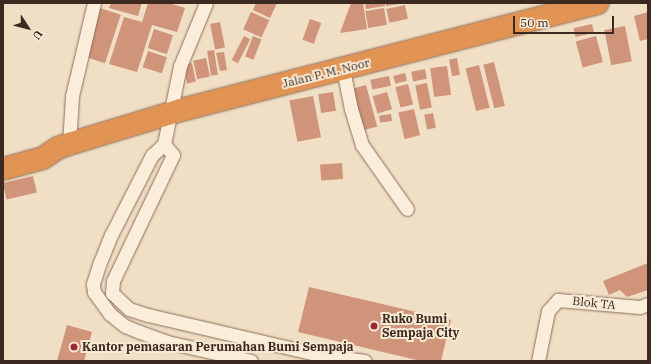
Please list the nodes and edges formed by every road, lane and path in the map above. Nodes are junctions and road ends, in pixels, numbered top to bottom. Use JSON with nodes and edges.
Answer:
{"nodes":[{"id":1,"x":94,"y":3,"type":"edge"},
{"id":2,"x":206,"y":3,"type":"edge"},
{"id":3,"x":596,"y":3,"type":"edge"},
{"id":4,"x":343,"y":69,"type":"junction"},
{"id":5,"x":173,"y":113,"type":"junction"},
{"id":6,"x":164,"y":144,"type":"junction"},
{"id":7,"x":63,"y":146,"type":"junction"},
{"id":8,"x":3,"y":155,"type":"edge"},
{"id":9,"x":3,"y":169,"type":"edge"},
{"id":10,"x":407,"y":209,"type":"dead end"},
{"id":11,"x":112,"y":293,"type":"junction"},
{"id":12,"x":101,"y":305,"type":"junction"},
{"id":13,"x":645,"y":307,"type":"edge"},
{"id":14,"x":251,"y":361,"type":"edge"},
{"id":15,"x":365,"y":361,"type":"edge"},
{"id":16,"x":538,"y":361,"type":"edge"}],
"edges":[{"from":1,"to":7,"type":"street"},
{"from":2,"to":5,"type":"street"},
{"from":3,"to":4,"type":"highway","name":"Jalan P. M. Noor"},
{"from":4,"to":5,"type":"highway","name":"Jalan P. M. Noor"},
{"from":4,"to":10,"type":"street"},
{"from":5,"to":6,"type":"street"},
{"from":5,"to":7,"type":"highway","name":"Jalan P. M. Noor"},
{"from":6,"to":11,"type":"street"},
{"from":6,"to":12,"type":"street"},
{"from":7,"to":8,"type":"highway","name":"Jalan P. M. Noor"},
{"from":7,"to":9,"type":"highway","name":"Jalan P. M. Noor"},
{"from":11,"to":12,"type":"street"},
{"from":11,"to":15,"type":"street"},
{"from":12,"to":14,"type":"street"},
{"from":13,"to":16,"type":"street","name":"Blok TA"}]}
